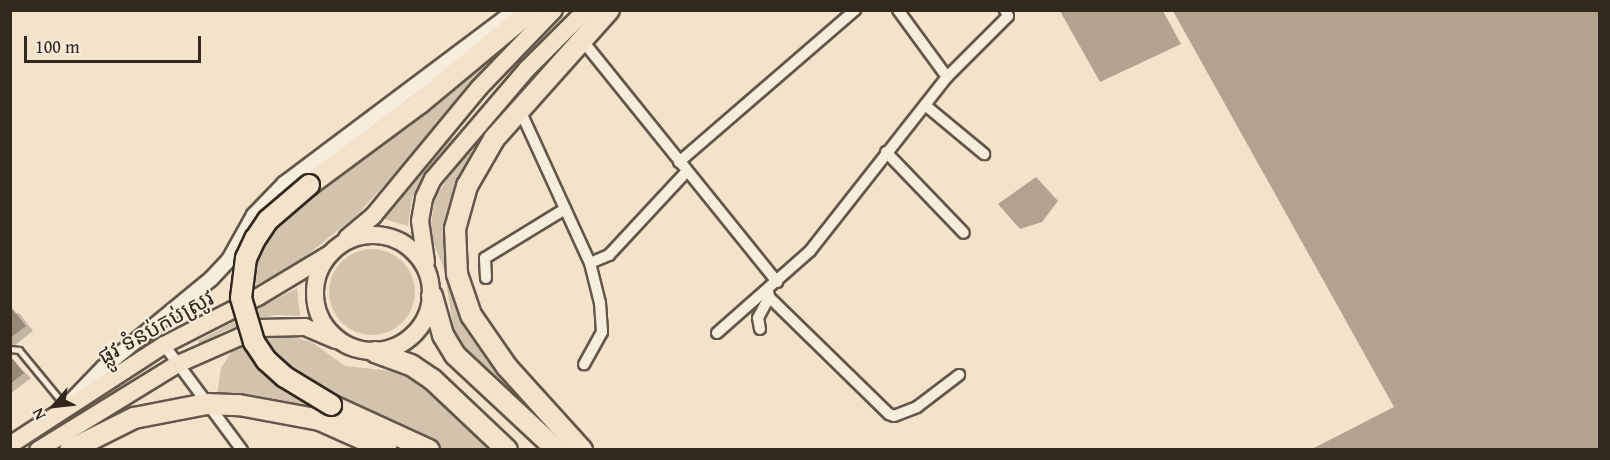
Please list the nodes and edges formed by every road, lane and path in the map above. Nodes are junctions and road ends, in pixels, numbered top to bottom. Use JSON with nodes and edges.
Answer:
{"nodes":[{"id":1,"x":554,"y":10,"type":"edge"},
{"id":2,"x":586,"y":10,"type":"edge"},
{"id":3,"x":609,"y":10,"type":"edge"},
{"id":4,"x":855,"y":10,"type":"edge"},
{"id":5,"x":913,"y":10,"type":"edge"},
{"id":6,"x":1010,"y":12,"type":"edge"},
{"id":7,"x":517,"y":14,"type":"edge"},
{"id":8,"x":901,"y":14,"type":"edge"},
{"id":9,"x":582,"y":40,"type":"junction"},
{"id":10,"x":947,"y":77,"type":"junction"},
{"id":11,"x":926,"y":105,"type":"junction"},
{"id":12,"x":519,"y":108,"type":"junction"},
{"id":13,"x":886,"y":152,"type":"junction"},
{"id":14,"x":984,"y":154,"type":"dead end"},
{"id":15,"x":679,"y":162,"type":"junction"},
{"id":16,"x":686,"y":172,"type":"junction"},
{"id":17,"x":565,"y":209,"type":"junction"},
{"id":18,"x":964,"y":234,"type":"dead end"},
{"id":19,"x":342,"y":243,"type":"junction"},
{"id":20,"x":328,"y":255,"type":"junction"},
{"id":21,"x":590,"y":263,"type":"junction"},
{"id":22,"x":486,"y":278,"type":"dead end"},
{"id":23,"x":777,"y":282,"type":"junction"},
{"id":24,"x":431,"y":287,"type":"junction"},
{"id":25,"x":769,"y":294,"type":"junction"},
{"id":26,"x":760,"y":329,"type":"dead end"},
{"id":27,"x":717,"y":333,"type":"dead end"},
{"id":28,"x":342,"y":343,"type":"junction"},
{"id":29,"x":164,"y":345,"type":"junction"},
{"id":30,"x":10,"y":349,"type":"edge"},
{"id":31,"x":375,"y":352,"type":"junction"},
{"id":32,"x":584,"y":364,"type":"dead end"},
{"id":33,"x":176,"y":365,"type":"junction"},
{"id":34,"x":958,"y":375,"type":"dead end"},
{"id":35,"x":206,"y":404,"type":"junction"},
{"id":36,"x":66,"y":406,"type":"junction"},
{"id":37,"x":12,"y":441,"type":"edge"},
{"id":38,"x":82,"y":446,"type":"edge"},
{"id":39,"x":38,"y":450,"type":"edge"},
{"id":40,"x":243,"y":450,"type":"edge"},
{"id":41,"x":387,"y":450,"type":"edge"},
{"id":42,"x":429,"y":450,"type":"edge"},
{"id":43,"x":507,"y":450,"type":"edge"},
{"id":44,"x":556,"y":450,"type":"edge"},
{"id":45,"x":582,"y":450,"type":"edge"}],
"edges":[{"from":1,"to":19,"type":"main road"},
{"from":2,"to":24,"type":"main road"},
{"from":3,"to":9,"type":"highway"},
{"from":4,"to":15,"type":"street"},
{"from":5,"to":8,"type":"street"},
{"from":6,"to":10,"type":"street"},
{"from":7,"to":36,"type":"street"},
{"from":7,"to":42,"type":"highway","bridge":true},
{"from":8,"to":10,"type":"street"},
{"from":9,"to":12,"type":"highway"},
{"from":9,"to":15,"type":"street"},
{"from":10,"to":11,"type":"street"},
{"from":11,"to":13,"type":"street"},
{"from":11,"to":14,"type":"street"},
{"from":12,"to":17,"type":"street"},
{"from":12,"to":45,"type":"highway"},
{"from":13,"to":18,"type":"street"},
{"from":13,"to":23,"type":"street"},
{"from":15,"to":16,"type":"street"},
{"from":16,"to":21,"type":"street"},
{"from":16,"to":23,"type":"street"},
{"from":17,"to":21,"type":"street"},
{"from":17,"to":22,"type":"street"},
{"from":19,"to":20,"type":"main road"},
{"from":19,"to":24,"type":"main road"},
{"from":20,"to":28,"type":"main road"},
{"from":20,"to":29,"type":"main road","name":"ផ្លូវ ទំនប់កប់ស្រូវ"},
{"from":21,"to":32,"type":"street"},
{"from":23,"to":25,"type":"street"},
{"from":24,"to":31,"type":"main road"},
{"from":24,"to":44,"type":"highway"},
{"from":25,"to":26,"type":"street"},
{"from":25,"to":27,"type":"street"},
{"from":25,"to":34,"type":"street"},
{"from":28,"to":31,"type":"main road"},
{"from":28,"to":33,"type":"main road","name":"ផ្លូវ ទំនប់កប់ស្រូវ"},
{"from":29,"to":33,"type":"street"},
{"from":29,"to":36,"type":"main road","name":"ផ្លូវ ទំនប់កប់ស្រូវ"},
{"from":30,"to":36,"type":"lane"},
{"from":31,"to":43,"type":"highway"},
{"from":33,"to":35,"type":"street"},
{"from":33,"to":39,"type":"main road","name":"ផ្លូវ ទំនប់កប់ស្រូវ"},
{"from":35,"to":38,"type":"highway"},
{"from":35,"to":40,"type":"street"},
{"from":35,"to":41,"type":"highway"},
{"from":36,"to":37,"type":"main road","name":"ផ្លូវ ទំនប់កប់ស្រូវ"}]}
